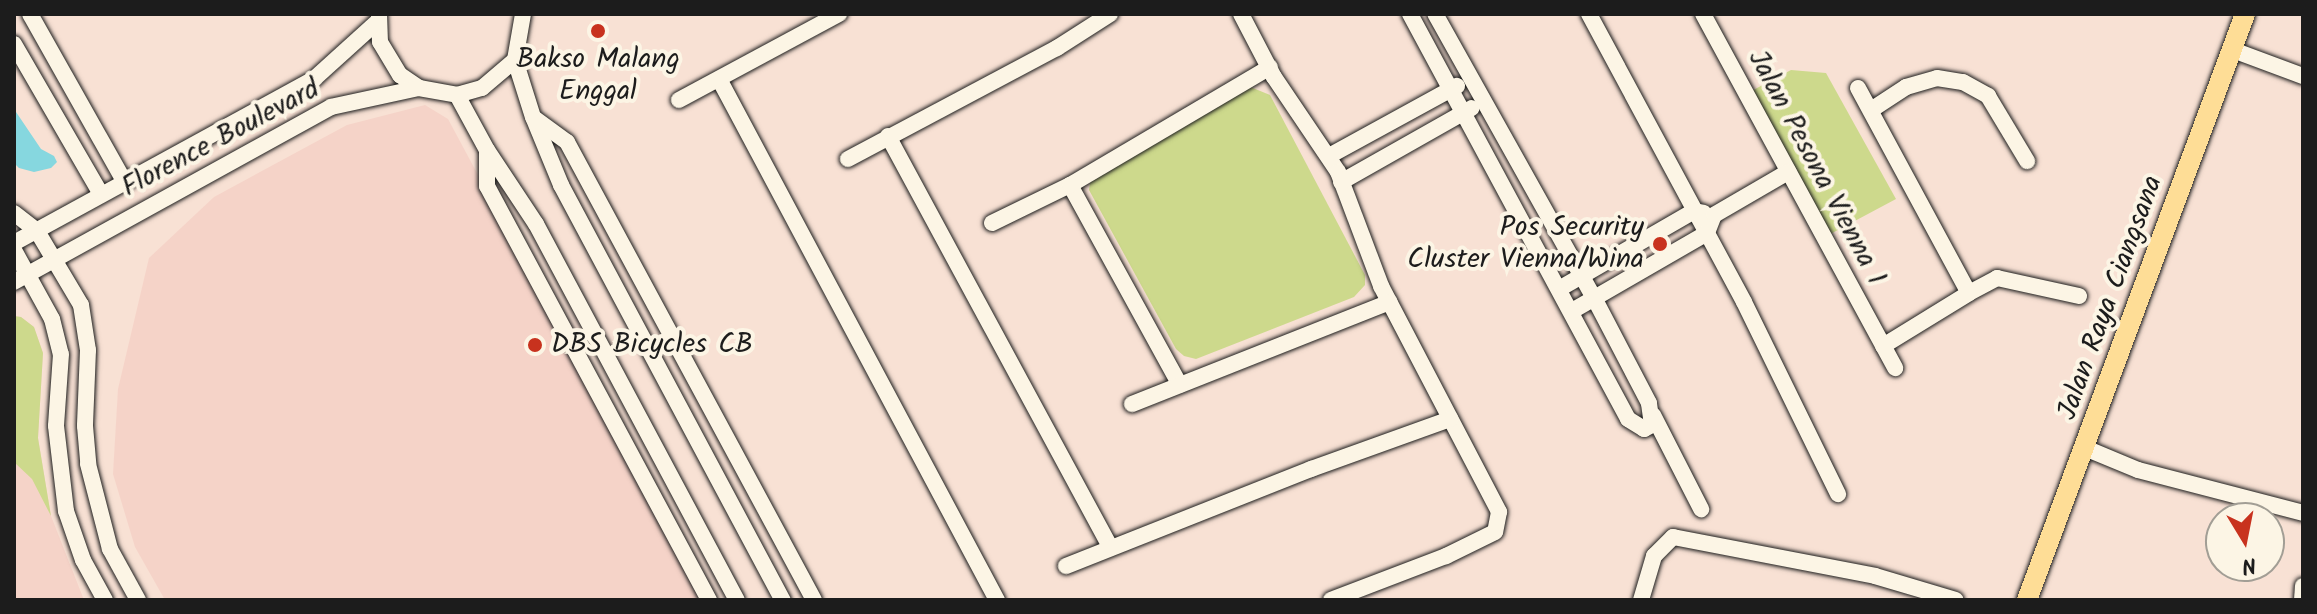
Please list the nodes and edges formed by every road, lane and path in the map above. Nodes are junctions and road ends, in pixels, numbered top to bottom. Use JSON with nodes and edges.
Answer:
{"nodes":[{"id":1,"x":30,"y":14,"type":"edge"},
{"id":2,"x":523,"y":14,"type":"edge"},
{"id":3,"x":839,"y":14,"type":"edge"},
{"id":4,"x":1110,"y":14,"type":"edge"},
{"id":5,"x":1241,"y":14,"type":"edge"},
{"id":6,"x":1410,"y":14,"type":"edge"},
{"id":7,"x":1435,"y":14,"type":"edge"},
{"id":8,"x":1589,"y":14,"type":"edge"},
{"id":9,"x":1703,"y":14,"type":"edge"},
{"id":10,"x":2245,"y":14,"type":"edge"},
{"id":11,"x":378,"y":17,"type":"edge"},
{"id":12,"x":14,"y":44,"type":"edge"},
{"id":13,"x":2233,"y":50,"type":"junction"},
{"id":14,"x":515,"y":60,"type":"junction"},
{"id":15,"x":1270,"y":67,"type":"junction"},
{"id":16,"x":2303,"y":76,"type":"edge"},
{"id":17,"x":1469,"y":78,"type":"junction"},
{"id":18,"x":719,"y":79,"type":"junction"},
{"id":19,"x":419,"y":88,"type":"junction"},
{"id":20,"x":1858,"y":88,"type":"dead end"},
{"id":21,"x":1450,"y":91,"type":"junction"},
{"id":22,"x":457,"y":95,"type":"junction"},
{"id":23,"x":679,"y":100,"type":"dead end"},
{"id":24,"x":1483,"y":102,"type":"junction"},
{"id":25,"x":1871,"y":110,"type":"junction"},
{"id":26,"x":1464,"y":114,"type":"junction"},
{"id":27,"x":533,"y":117,"type":"junction"},
{"id":28,"x":888,"y":136,"type":"junction"},
{"id":29,"x":487,"y":150,"type":"junction"},
{"id":30,"x":1329,"y":156,"type":"junction"},
{"id":31,"x":848,"y":159,"type":"dead end"},
{"id":32,"x":2027,"y":161,"type":"dead end"},
{"id":33,"x":1788,"y":172,"type":"junction"},
{"id":34,"x":124,"y":181,"type":"junction"},
{"id":35,"x":1341,"y":182,"type":"junction"},
{"id":36,"x":1070,"y":185,"type":"junction"},
{"id":37,"x":101,"y":194,"type":"junction"},
{"id":38,"x":1694,"y":211,"type":"junction"},
{"id":39,"x":14,"y":213,"type":"edge"},
{"id":40,"x":1714,"y":215,"type":"junction"},
{"id":41,"x":992,"y":223,"type":"dead end"},
{"id":42,"x":37,"y":231,"type":"junction"},
{"id":43,"x":1707,"y":233,"type":"junction"},
{"id":44,"x":14,"y":243,"type":"edge"},
{"id":45,"x":14,"y":250,"type":"edge"},
{"id":46,"x":57,"y":261,"type":"junction"},
{"id":47,"x":31,"y":276,"type":"junction"},
{"id":48,"x":1581,"y":276,"type":"junction"},
{"id":49,"x":14,"y":282,"type":"edge"},
{"id":50,"x":1559,"y":289,"type":"junction"},
{"id":51,"x":1969,"y":293,"type":"junction"},
{"id":52,"x":2079,"y":296,"type":"dead end"},
{"id":53,"x":1594,"y":298,"type":"junction"},
{"id":54,"x":1389,"y":302,"type":"junction"},
{"id":55,"x":1572,"y":311,"type":"junction"},
{"id":56,"x":1883,"y":346,"type":"junction"},
{"id":57,"x":1895,"y":368,"type":"dead end"},
{"id":58,"x":1180,"y":385,"type":"junction"},
{"id":59,"x":1132,"y":404,"type":"dead end"},
{"id":60,"x":1653,"y":415,"type":"junction"},
{"id":61,"x":1450,"y":419,"type":"junction"},
{"id":62,"x":2085,"y":448,"type":"junction"},
{"id":63,"x":1838,"y":494,"type":"dead end"},
{"id":64,"x":1701,"y":509,"type":"dead end"},
{"id":65,"x":2303,"y":513,"type":"edge"},
{"id":66,"x":1111,"y":548,"type":"junction"},
{"id":67,"x":1066,"y":566,"type":"dead end"},
{"id":68,"x":2303,"y":586,"type":"edge"},
{"id":69,"x":105,"y":600,"type":"edge"},
{"id":70,"x":138,"y":600,"type":"edge"},
{"id":71,"x":709,"y":600,"type":"edge"},
{"id":72,"x":737,"y":600,"type":"edge"},
{"id":73,"x":783,"y":600,"type":"edge"},
{"id":74,"x":814,"y":600,"type":"edge"},
{"id":75,"x":997,"y":600,"type":"edge"},
{"id":76,"x":1331,"y":600,"type":"edge"},
{"id":77,"x":1641,"y":600,"type":"edge"},
{"id":78,"x":1956,"y":600,"type":"edge"},
{"id":79,"x":2027,"y":600,"type":"edge"},
{"id":80,"x":2302,"y":600,"type":"edge"}],
"edges":[{"from":1,"to":34,"type":"street"},
{"from":2,"to":14,"type":"street"},
{"from":3,"to":18,"type":"street"},
{"from":4,"to":28,"type":"street"},
{"from":5,"to":15,"type":"street"},
{"from":6,"to":21,"type":"street"},
{"from":7,"to":17,"type":"street"},
{"from":8,"to":38,"type":"street"},
{"from":9,"to":33,"type":"street","name":"Jalan Pesona Vienna 1"},
{"from":10,"to":13,"type":"main road","name":"Jalan Raya Ciangsana"},
{"from":11,"to":19,"type":"street"},
{"from":11,"to":34,"type":"street","name":"Florence Boulevard"},
{"from":12,"to":37,"type":"street"},
{"from":13,"to":16,"type":"street"},
{"from":13,"to":62,"type":"main road","name":"Jalan Raya Ciangsana"},
{"from":14,"to":22,"type":"street"},
{"from":14,"to":27,"type":"street"},
{"from":15,"to":30,"type":"street"},
{"from":15,"to":36,"type":"street"},
{"from":17,"to":21,"type":"street"},
{"from":17,"to":24,"type":"street"},
{"from":18,"to":23,"type":"street"},
{"from":18,"to":75,"type":"street"},
{"from":19,"to":22,"type":"street"},
{"from":19,"to":46,"type":"street","name":"Florence Boulevard"},
{"from":20,"to":25,"type":"street"},
{"from":21,"to":26,"type":"street"},
{"from":21,"to":30,"type":"street"},
{"from":22,"to":29,"type":"street"},
{"from":24,"to":26,"type":"street"},
{"from":24,"to":48,"type":"street"},
{"from":25,"to":32,"type":"street"},
{"from":25,"to":51,"type":"street"},
{"from":26,"to":35,"type":"street"},
{"from":26,"to":50,"type":"street"},
{"from":27,"to":73,"type":"street"},
{"from":27,"to":74,"type":"street"},
{"from":28,"to":31,"type":"street"},
{"from":28,"to":66,"type":"street"},
{"from":29,"to":71,"type":"street"},
{"from":29,"to":72,"type":"street"},
{"from":30,"to":35,"type":"street"},
{"from":33,"to":40,"type":"street"},
{"from":33,"to":56,"type":"street","name":"Jalan Pesona Vienna 1"},
{"from":34,"to":37,"type":"street","name":"Florence Boulevard"},
{"from":35,"to":54,"type":"street"},
{"from":36,"to":41,"type":"street"},
{"from":36,"to":58,"type":"street"},
{"from":37,"to":42,"type":"street","name":"Florence Boulevard"},
{"from":38,"to":40,"type":"street"},
{"from":38,"to":43,"type":"street"},
{"from":38,"to":48,"type":"street"},
{"from":39,"to":42,"type":"street"},
{"from":40,"to":43,"type":"street"},
{"from":42,"to":44,"type":"street","name":"Florence Boulevard"},
{"from":42,"to":46,"type":"street"},
{"from":43,"to":53,"type":"street"},
{"from":43,"to":63,"type":"street"},
{"from":45,"to":47,"type":"street"},
{"from":46,"to":47,"type":"street","name":"Florence Boulevard"},
{"from":46,"to":70,"type":"street"},
{"from":47,"to":49,"type":"street","name":"Florence Boulevard"},
{"from":47,"to":69,"type":"street"},
{"from":48,"to":50,"type":"street"},
{"from":48,"to":53,"type":"street"},
{"from":50,"to":55,"type":"street"},
{"from":51,"to":52,"type":"street"},
{"from":51,"to":56,"type":"street"},
{"from":53,"to":55,"type":"street"},
{"from":53,"to":60,"type":"street"},
{"from":54,"to":58,"type":"street"},
{"from":54,"to":61,"type":"street"},
{"from":55,"to":60,"type":"street"},
{"from":56,"to":57,"type":"street","name":"Jalan Pesona Vienna 1"},
{"from":58,"to":59,"type":"street"},
{"from":60,"to":64,"type":"street"},
{"from":61,"to":66,"type":"street"},
{"from":61,"to":76,"type":"street"},
{"from":62,"to":65,"type":"street"},
{"from":62,"to":79,"type":"main road","name":"Jalan Raya Ciangsana"},
{"from":66,"to":67,"type":"street"},
{"from":68,"to":80,"type":"street"},
{"from":77,"to":78,"type":"street"}]}
